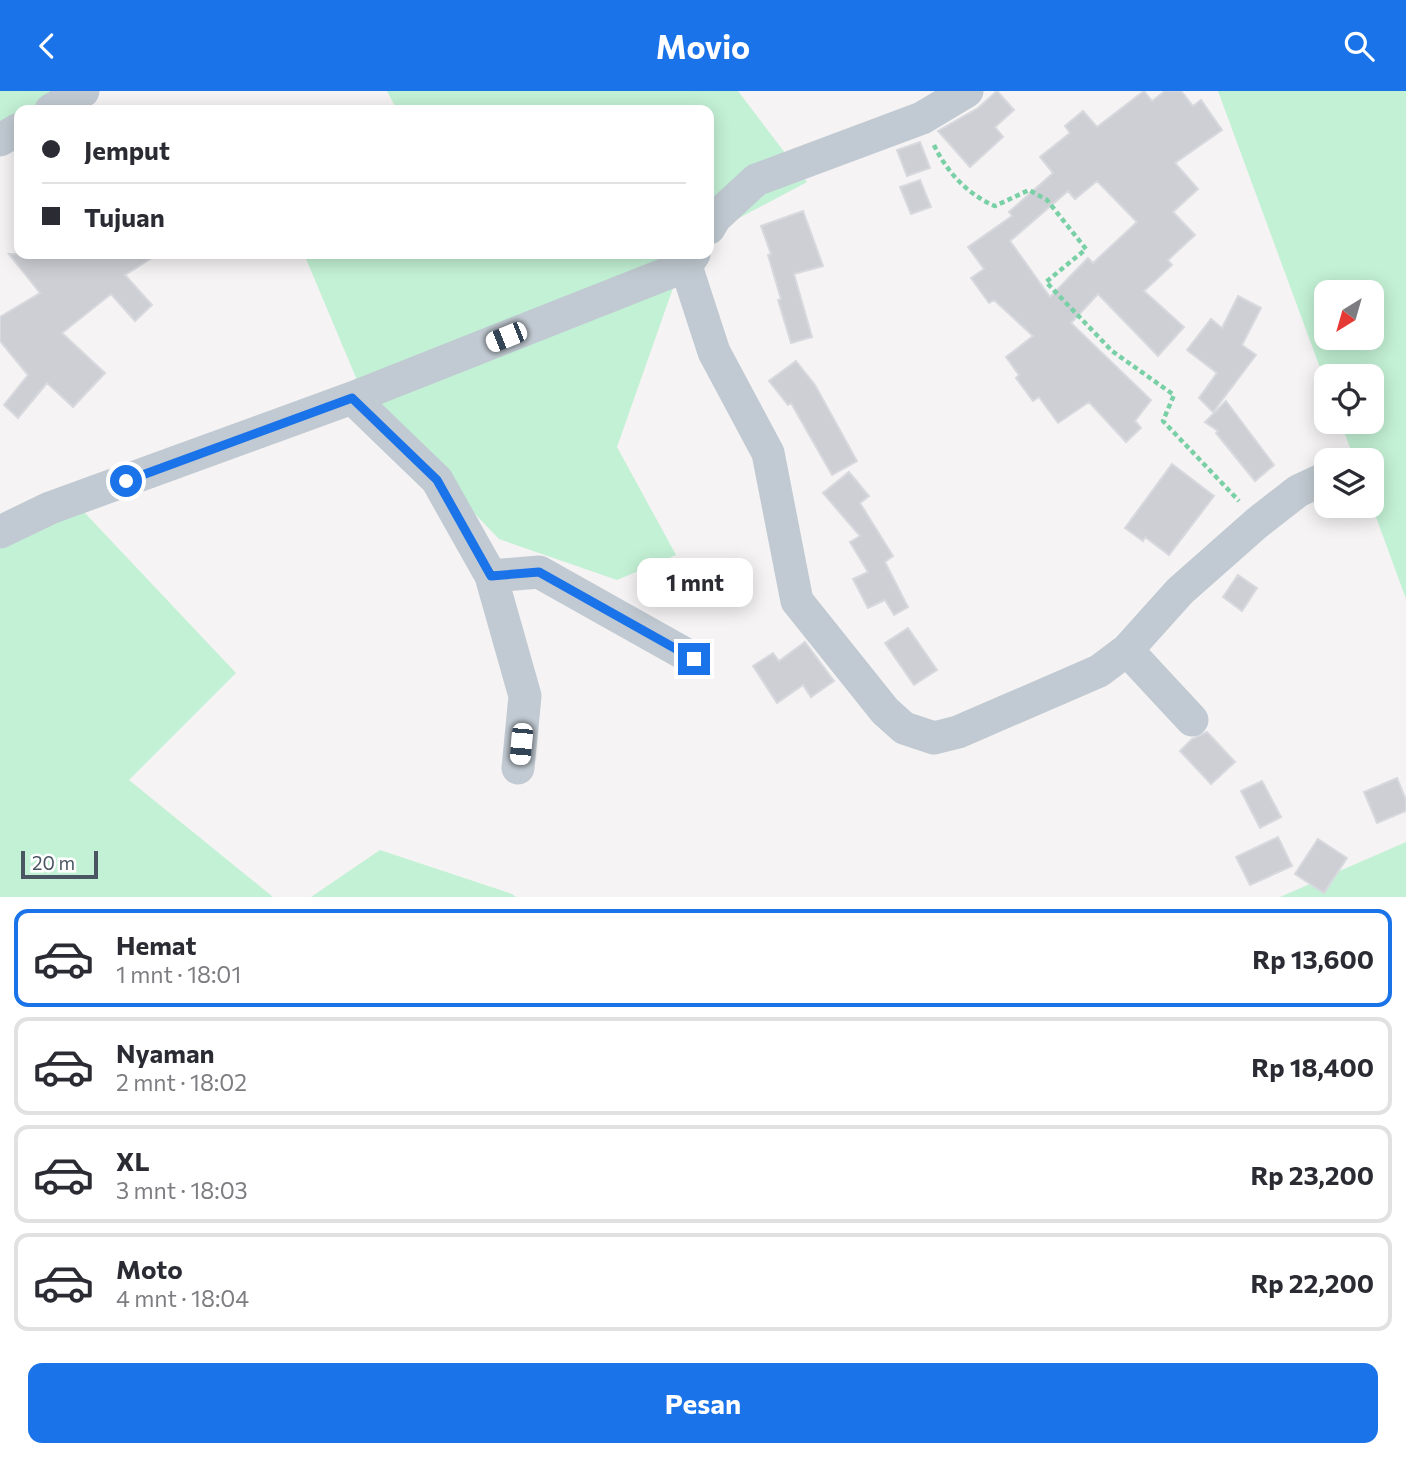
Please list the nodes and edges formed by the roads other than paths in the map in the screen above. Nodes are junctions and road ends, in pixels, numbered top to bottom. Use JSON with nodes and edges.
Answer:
{"nodes":[{"id":1,"x":83,"y":91,"type":"edge"},
{"id":2,"x":967,"y":91,"type":"edge"},
{"id":3,"x":59,"y":105,"type":"edge"},
{"id":4,"x":714,"y":220,"type":"edge"},
{"id":5,"x":690,"y":260,"type":"edge"},
{"id":6,"x":352,"y":398,"type":"junction"},
{"id":7,"x":1314,"y":484,"type":"edge"},
{"id":8,"x":0,"y":532,"type":"edge"},
{"id":9,"x":491,"y":576,"type":"junction"},
{"id":10,"x":1127,"y":650,"type":"junction"},
{"id":11,"x":694,"y":659,"type":"dead end"},
{"id":12,"x":1192,"y":720,"type":"dead end"},
{"id":13,"x":519,"y":768,"type":"dead end"}],
"edges":[{"from":1,"to":3,"type":"street"},
{"from":2,"to":4,"type":"street"},
{"from":5,"to":6,"type":"street"},
{"from":5,"to":10,"type":"street"},
{"from":6,"to":8,"type":"street"},
{"from":6,"to":9,"type":"street"},
{"from":7,"to":10,"type":"street"},
{"from":9,"to":11,"type":"street"},
{"from":9,"to":13,"type":"street"},
{"from":10,"to":12,"type":"street"}]}
